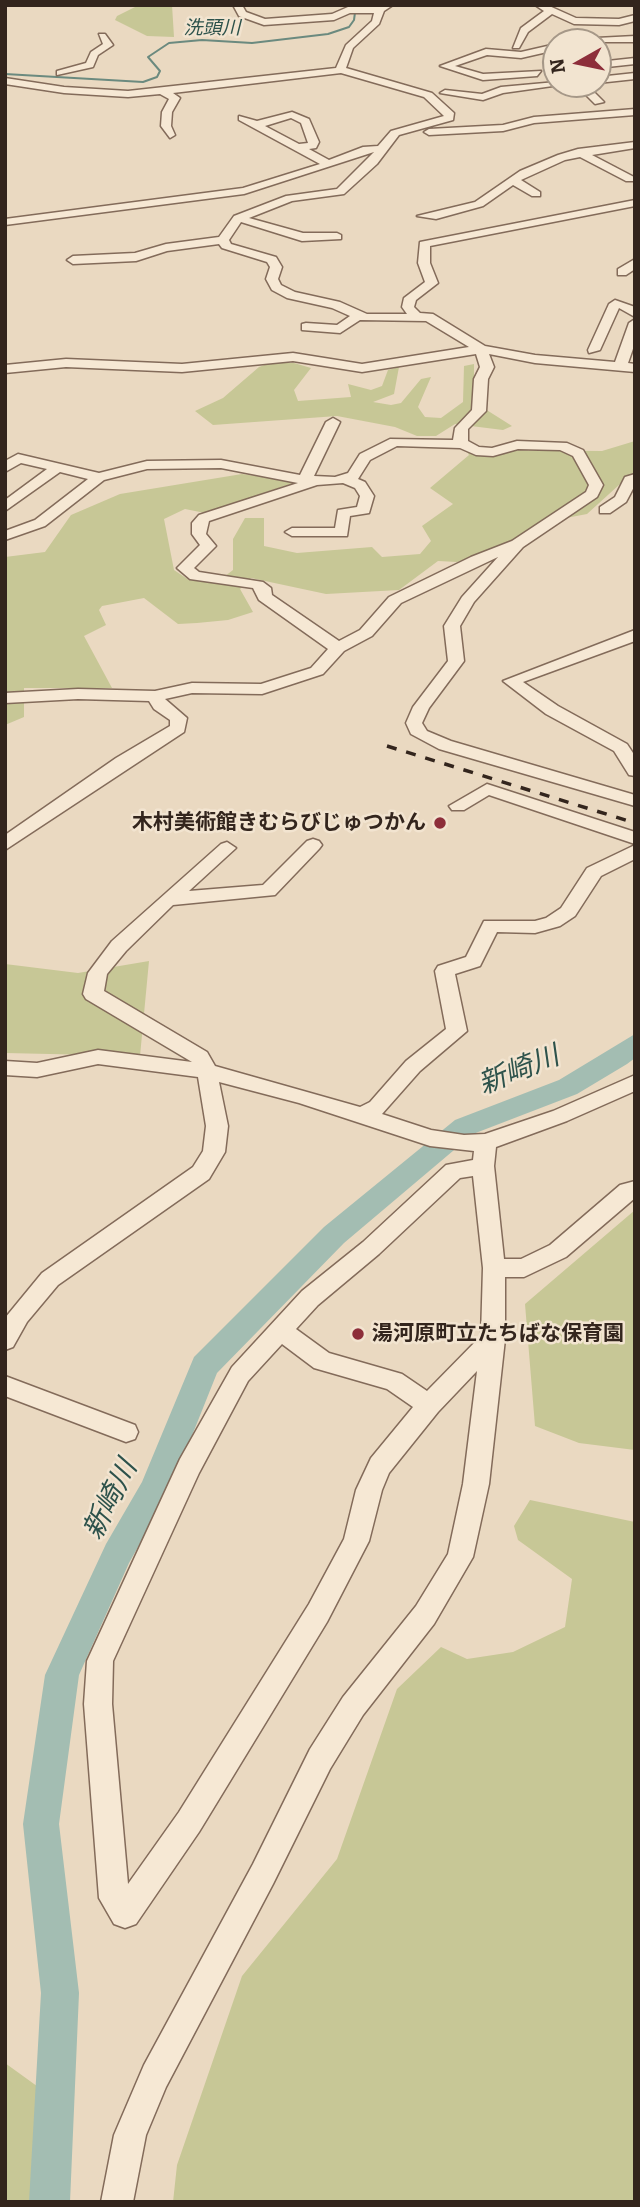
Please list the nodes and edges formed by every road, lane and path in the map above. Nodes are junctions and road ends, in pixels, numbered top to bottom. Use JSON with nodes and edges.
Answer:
{"nodes":[{"id":1,"x":237,"y":5,"type":"edge"},
{"id":2,"x":331,"y":5,"type":"edge"},
{"id":3,"x":539,"y":5,"type":"edge"},
{"id":4,"x":384,"y":8,"type":"edge"},
{"id":5,"x":348,"y":10,"type":"junction"},
{"id":6,"x":550,"y":10,"type":"junction"},
{"id":7,"x":615,"y":11,"type":"dead end"},
{"id":8,"x":633,"y":19,"type":"edge"},
{"id":9,"x":602,"y":23,"type":"junction"},
{"id":10,"x":102,"y":36,"type":"dead end"},
{"id":11,"x":635,"y":39,"type":"edge"},
{"id":12,"x":612,"y":40,"type":"edge"},
{"id":13,"x":516,"y":46,"type":"dead end"},
{"id":14,"x":542,"y":50,"type":"edge"},
{"id":15,"x":635,"y":61,"type":"edge"},
{"id":16,"x":612,"y":63,"type":"edge"},
{"id":17,"x":616,"y":63,"type":"junction"},
{"id":18,"x":342,"y":70,"type":"junction"},
{"id":19,"x":542,"y":72,"type":"edge"},
{"id":20,"x":634,"y":76,"type":"edge"},
{"id":21,"x":498,"y":78,"type":"junction"},
{"id":22,"x":612,"y":78,"type":"edge"},
{"id":23,"x":5,"y":81,"type":"edge"},
{"id":24,"x":457,"y":85,"type":"dead end"},
{"id":25,"x":542,"y":86,"type":"edge"},
{"id":26,"x":79,"y":90,"type":"junction"},
{"id":27,"x":501,"y":90,"type":"junction"},
{"id":28,"x":163,"y":92,"type":"junction"},
{"id":29,"x":445,"y":93,"type":"junction"},
{"id":30,"x":428,"y":95,"type":"junction"},
{"id":31,"x":483,"y":97,"type":"junction"},
{"id":32,"x":595,"y":98,"type":"edge"},
{"id":33,"x":599,"y":102,"type":"dead end"},
{"id":34,"x":490,"y":107,"type":"dead end"},
{"id":35,"x":635,"y":112,"type":"edge"},
{"id":36,"x":243,"y":118,"type":"dead end"},
{"id":37,"x":467,"y":118,"type":"dead end"},
{"id":38,"x":440,"y":123,"type":"junction"},
{"id":39,"x":255,"y":125,"type":"junction"},
{"id":40,"x":309,"y":126,"type":"junction"},
{"id":41,"x":272,"y":134,"type":"junction"},
{"id":42,"x":170,"y":135,"type":"dead end"},
{"id":43,"x":385,"y":144,"type":"junction"},
{"id":44,"x":300,"y":147,"type":"junction"},
{"id":45,"x":634,"y":148,"type":"edge"},
{"id":46,"x":578,"y":152,"type":"junction"},
{"id":47,"x":328,"y":164,"type":"junction"},
{"id":48,"x":630,"y":179,"type":"dead end"},
{"id":49,"x":512,"y":180,"type":"junction"},
{"id":50,"x":139,"y":187,"type":"dead end"},
{"id":51,"x":536,"y":194,"type":"dead end"},
{"id":52,"x":635,"y":203,"type":"edge"},
{"id":53,"x":137,"y":205,"type":"junction"},
{"id":54,"x":423,"y":216,"type":"dead end"},
{"id":55,"x":238,"y":218,"type":"junction"},
{"id":56,"x":5,"y":222,"type":"edge"},
{"id":57,"x":337,"y":237,"type":"dead end"},
{"id":58,"x":223,"y":240,"type":"junction"},
{"id":59,"x":74,"y":260,"type":"dead end"},
{"id":60,"x":635,"y":263,"type":"edge"},
{"id":61,"x":622,"y":272,"type":"dead end"},
{"id":62,"x":635,"y":313,"type":"edge"},
{"id":63,"x":358,"y":316,"type":"junction"},
{"id":64,"x":415,"y":316,"type":"junction"},
{"id":65,"x":635,"y":323,"type":"edge"},
{"id":66,"x":301,"y":338,"type":"junction"},
{"id":67,"x":627,"y":346,"type":"junction"},
{"id":68,"x":481,"y":349,"type":"junction"},
{"id":69,"x":628,"y":367,"type":"edge"},
{"id":70,"x":5,"y":369,"type":"edge"},
{"id":71,"x":333,"y":422,"type":"dead end"},
{"id":72,"x":463,"y":444,"type":"junction"},
{"id":73,"x":5,"y":468,"type":"edge"},
{"id":74,"x":57,"y":468,"type":"junction"},
{"id":75,"x":99,"y":477,"type":"junction"},
{"id":76,"x":635,"y":478,"type":"edge"},
{"id":77,"x":345,"y":479,"type":"junction"},
{"id":78,"x":305,"y":480,"type":"junction"},
{"id":79,"x":323,"y":481,"type":"junction"},
{"id":80,"x":5,"y":507,"type":"edge"},
{"id":81,"x":605,"y":510,"type":"dead end"},
{"id":82,"x":292,"y":532,"type":"dead end"},
{"id":83,"x":5,"y":536,"type":"edge"},
{"id":84,"x":518,"y":544,"type":"junction"},
{"id":85,"x":635,"y":635,"type":"edge"},
{"id":86,"x":338,"y":648,"type":"junction"},
{"id":87,"x":155,"y":696,"type":"junction"},
{"id":88,"x":5,"y":698,"type":"edge"},
{"id":89,"x":635,"y":771,"type":"edge"},
{"id":90,"x":635,"y":801,"type":"edge"},
{"id":91,"x":458,"y":806,"type":"dead end"},
{"id":92,"x":635,"y":838,"type":"edge"},
{"id":93,"x":5,"y":844,"type":"edge"},
{"id":94,"x":313,"y":845,"type":"dead end"},
{"id":95,"x":227,"y":848,"type":"dead end"},
{"id":96,"x":635,"y":851,"type":"edge"},
{"id":97,"x":168,"y":899,"type":"junction"},
{"id":98,"x":5,"y":1068,"type":"edge"},
{"id":99,"x":207,"y":1071,"type":"junction"},
{"id":100,"x":635,"y":1082,"type":"edge"},
{"id":101,"x":361,"y":1116,"type":"junction"},
{"id":102,"x":477,"y":1150,"type":"junction"},
{"id":103,"x":635,"y":1189,"type":"edge"},
{"id":104,"x":494,"y":1268,"type":"junction"},
{"id":105,"x":281,"y":1330,"type":"junction"},
{"id":106,"x":493,"y":1339,"type":"junction"},
{"id":107,"x":5,"y":1340,"type":"edge"},
{"id":108,"x":5,"y":1386,"type":"edge"},
{"id":109,"x":429,"y":1405,"type":"junction"},
{"id":110,"x":126,"y":1432,"type":"dead end"},
{"id":111,"x":117,"y":2202,"type":"edge"}],
"edges":[{"from":1,"to":5,"type":"street"},
{"from":2,"to":5,"type":"street"},
{"from":3,"to":6,"type":"street"},
{"from":4,"to":5,"type":"street"},
{"from":4,"to":18,"type":"street"},
{"from":6,"to":9,"type":"street"},
{"from":6,"to":13,"type":"street"},
{"from":7,"to":9,"type":"street"},
{"from":8,"to":9,"type":"street"},
{"from":10,"to":26,"type":"street"},
{"from":11,"to":12,"type":"street"},
{"from":14,"to":21,"type":"street"},
{"from":15,"to":17,"type":"street"},
{"from":16,"to":17,"type":"street"},
{"from":17,"to":20,"type":"street"},
{"from":18,"to":28,"type":"street"},
{"from":18,"to":30,"type":"street"},
{"from":19,"to":21,"type":"street"},
{"from":20,"to":22,"type":"street"},
{"from":21,"to":27,"type":"street"},
{"from":23,"to":26,"type":"street"},
{"from":24,"to":29,"type":"street"},
{"from":25,"to":27,"type":"street"},
{"from":26,"to":28,"type":"street"},
{"from":27,"to":31,"type":"street"},
{"from":28,"to":42,"type":"street"},
{"from":29,"to":30,"type":"street"},
{"from":29,"to":31,"type":"street"},
{"from":30,"to":38,"type":"street"},
{"from":31,"to":34,"type":"street"},
{"from":32,"to":33,"type":"street"},
{"from":35,"to":43,"type":"street"},
{"from":36,"to":39,"type":"street"},
{"from":37,"to":38,"type":"street"},
{"from":38,"to":43,"type":"street"},
{"from":39,"to":40,"type":"street"},
{"from":39,"to":41,"type":"street"},
{"from":40,"to":41,"type":"street"},
{"from":40,"to":44,"type":"street"},
{"from":41,"to":44,"type":"street"},
{"from":43,"to":47,"type":"street"},
{"from":43,"to":55,"type":"street"},
{"from":44,"to":47,"type":"street"},
{"from":45,"to":46,"type":"street"},
{"from":46,"to":48,"type":"street"},
{"from":46,"to":49,"type":"street"},
{"from":47,"to":53,"type":"street"},
{"from":49,"to":51,"type":"street"},
{"from":49,"to":54,"type":"street"},
{"from":50,"to":53,"type":"street"},
{"from":52,"to":64,"type":"street"},
{"from":53,"to":56,"type":"street"},
{"from":55,"to":57,"type":"street"},
{"from":55,"to":58,"type":"street"},
{"from":58,"to":59,"type":"street"},
{"from":58,"to":63,"type":"street"},
{"from":60,"to":61,"type":"street"},
{"from":62,"to":67,"type":"street"},
{"from":63,"to":64,"type":"street"},
{"from":63,"to":66,"type":"street"},
{"from":64,"to":68,"type":"street"},
{"from":65,"to":67,"type":"street"},
{"from":66,"to":68,"type":"street"},
{"from":66,"to":70,"type":"street"},
{"from":67,"to":69,"type":"street"},
{"from":68,"to":69,"type":"street"},
{"from":68,"to":72,"type":"street"},
{"from":71,"to":78,"type":"street"},
{"from":72,"to":77,"type":"street"},
{"from":72,"to":84,"type":"street"},
{"from":73,"to":74,"type":"street"},
{"from":74,"to":75,"type":"street"},
{"from":74,"to":80,"type":"street"},
{"from":75,"to":78,"type":"street"},
{"from":75,"to":83,"type":"street"},
{"from":76,"to":81,"type":"street"},
{"from":77,"to":79,"type":"street"},
{"from":77,"to":82,"type":"street"},
{"from":78,"to":79,"type":"street"},
{"from":79,"to":86,"type":"street"},
{"from":84,"to":86,"type":"street"},
{"from":84,"to":90,"type":"street"},
{"from":85,"to":89,"type":"street"},
{"from":86,"to":87,"type":"street"},
{"from":87,"to":88,"type":"street"},
{"from":87,"to":93,"type":"street"},
{"from":91,"to":92,"type":"street"},
{"from":94,"to":97,"type":"street"},
{"from":95,"to":97,"type":"street"},
{"from":96,"to":101,"type":"street"},
{"from":97,"to":99,"type":"street"},
{"from":98,"to":99,"type":"street"},
{"from":99,"to":101,"type":"street"},
{"from":99,"to":107,"type":"street"},
{"from":100,"to":102,"type":"street"},
{"from":101,"to":102,"type":"street"},
{"from":102,"to":104,"type":"street"},
{"from":102,"to":105,"type":"street"},
{"from":103,"to":104,"type":"street"},
{"from":104,"to":106,"type":"street"},
{"from":105,"to":109,"type":"street"},
{"from":105,"to":109,"type":"street"},
{"from":106,"to":109,"type":"street"},
{"from":106,"to":111,"type":"street"},
{"from":108,"to":110,"type":"street"}]}
